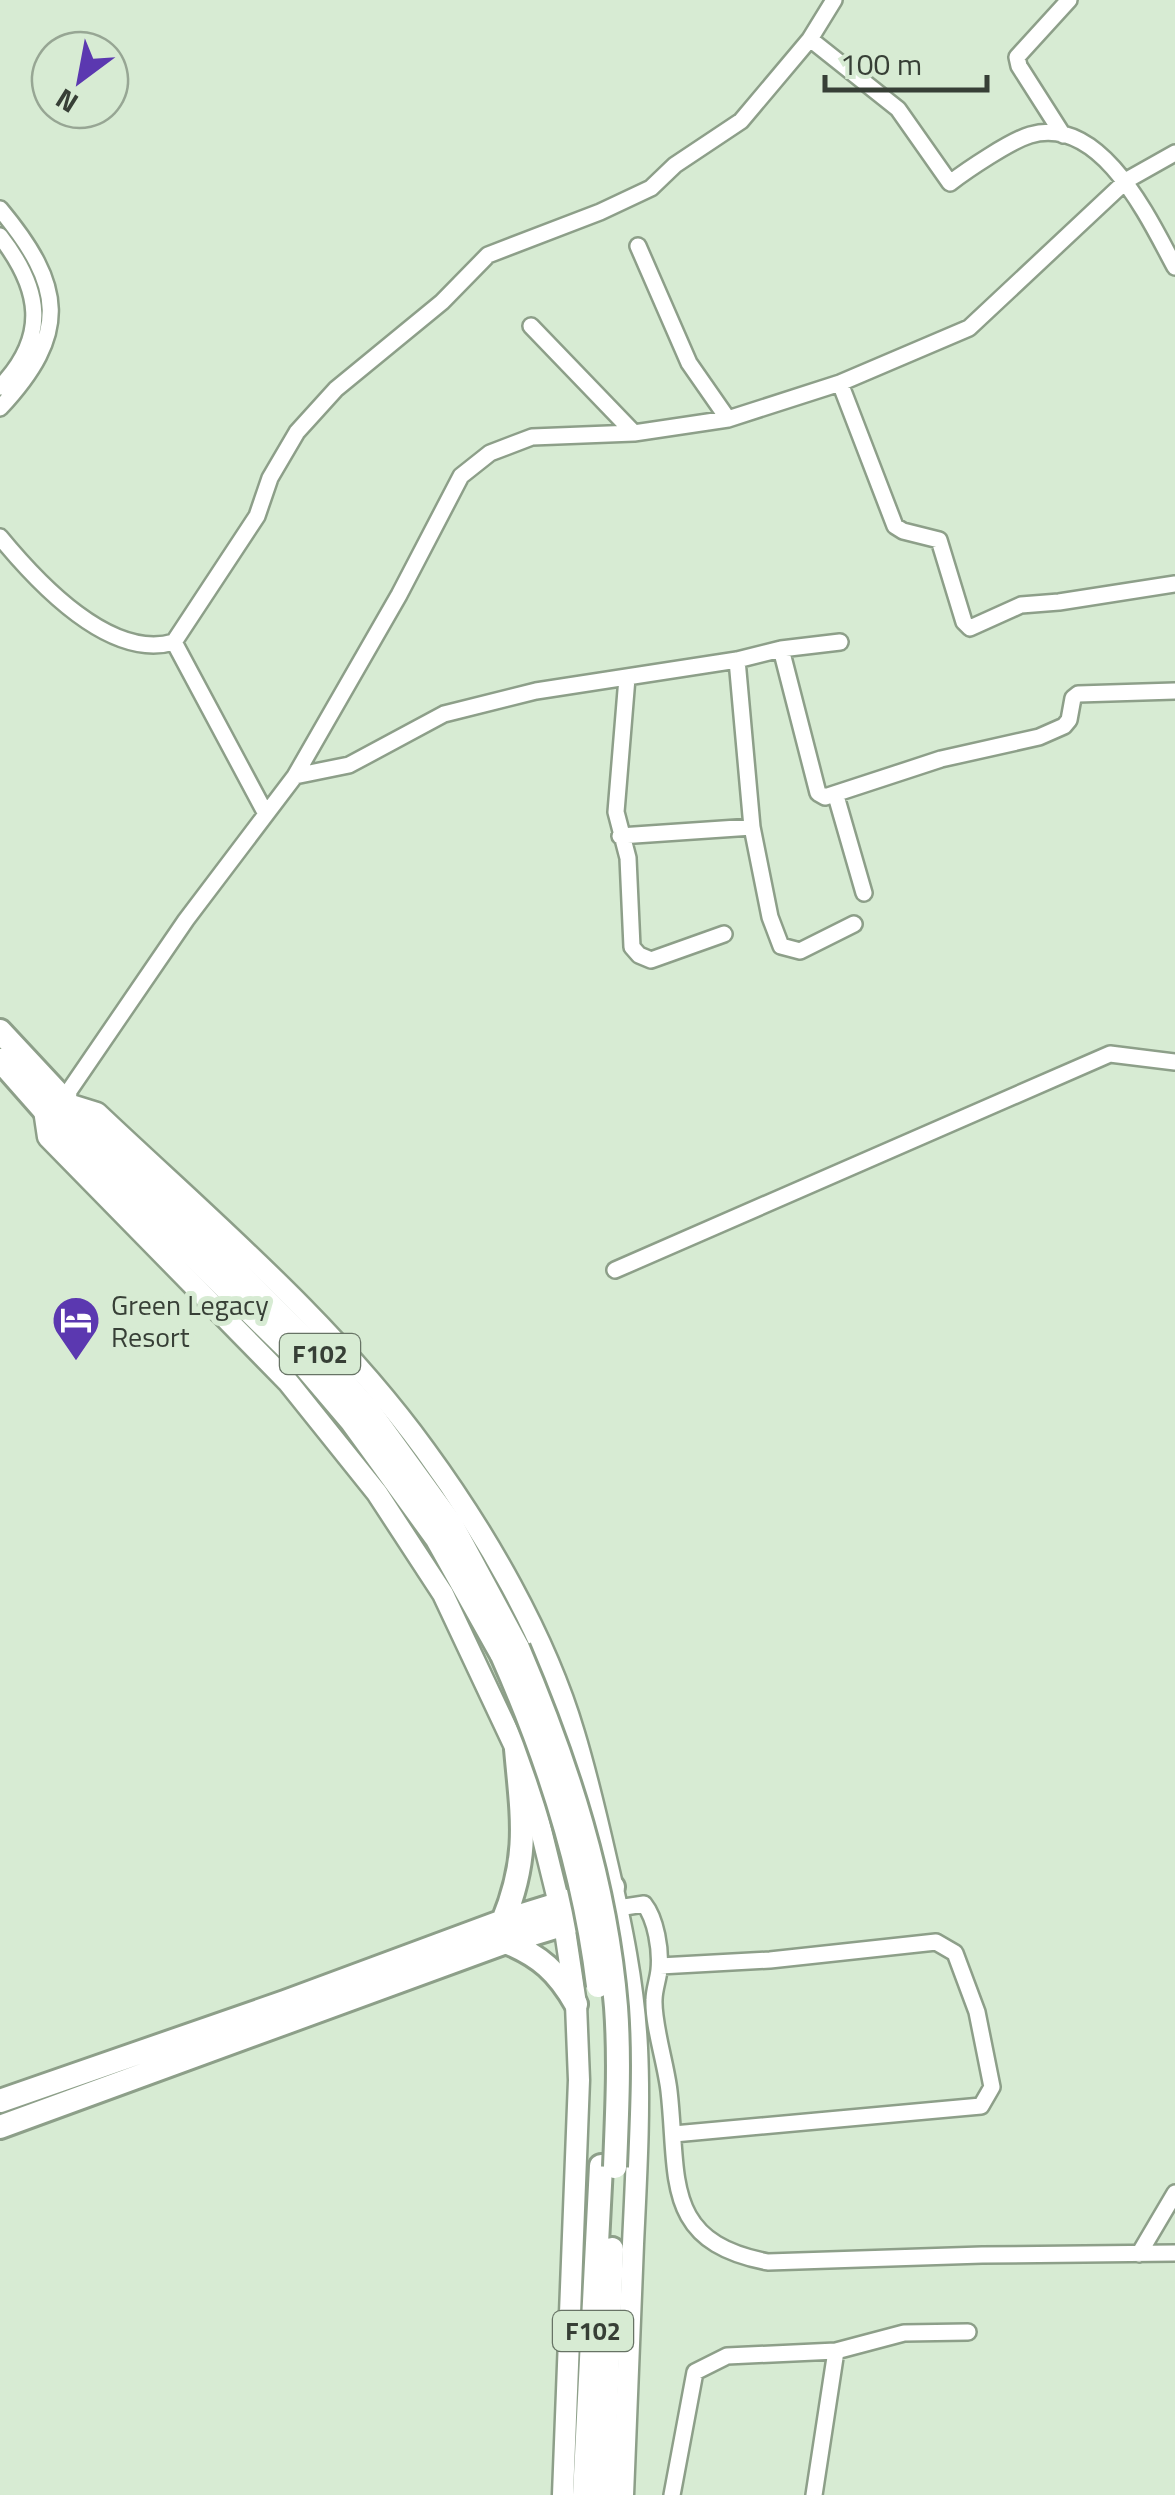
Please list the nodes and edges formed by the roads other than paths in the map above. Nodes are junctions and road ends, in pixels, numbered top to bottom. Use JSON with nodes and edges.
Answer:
{"nodes":[{"id":1,"x":834,"y":0,"type":"edge"},
{"id":2,"x":1069,"y":0,"type":"edge"},
{"id":3,"x":810,"y":39,"type":"junction"},
{"id":4,"x":1064,"y":135,"type":"junction"},
{"id":5,"x":1175,"y":153,"type":"edge"},
{"id":6,"x":1127,"y":180,"type":"junction"},
{"id":7,"x":0,"y":209,"type":"edge"},
{"id":8,"x":0,"y":236,"type":"edge"},
{"id":9,"x":638,"y":246,"type":"dead end"},
{"id":10,"x":1175,"y":267,"type":"edge"},
{"id":11,"x":531,"y":326,"type":"dead end"},
{"id":12,"x":840,"y":383,"type":"junction"},
{"id":13,"x":0,"y":388,"type":"edge"},
{"id":14,"x":0,"y":408,"type":"edge"},
{"id":15,"x":728,"y":418,"type":"junction"},
{"id":16,"x":634,"y":433,"type":"junction"},
{"id":17,"x":0,"y":537,"type":"edge"},
{"id":18,"x":1175,"y":584,"type":"edge"},
{"id":19,"x":174,"y":642,"type":"junction"},
{"id":20,"x":840,"y":642,"type":"dead end"},
{"id":21,"x":780,"y":649,"type":"junction"},
{"id":22,"x":737,"y":660,"type":"junction"},
{"id":23,"x":626,"y":678,"type":"junction"},
{"id":24,"x":1175,"y":691,"type":"edge"},
{"id":25,"x":295,"y":776,"type":"junction"},
{"id":26,"x":836,"y":796,"type":"junction"},
{"id":27,"x":266,"y":814,"type":"junction"},
{"id":28,"x":752,"y":827,"type":"junction"},
{"id":29,"x":620,"y":836,"type":"junction"},
{"id":30,"x":864,"y":893,"type":"dead end"},
{"id":31,"x":854,"y":924,"type":"dead end"},
{"id":32,"x":724,"y":934,"type":"dead end"},
{"id":33,"x":0,"y":1031,"type":"edge"},
{"id":34,"x":0,"y":1060,"type":"edge"},
{"id":35,"x":1175,"y":1062,"type":"edge"},
{"id":36,"x":68,"y":1104,"type":"junction"},
{"id":37,"x":44,"y":1110,"type":"junction"},
{"id":38,"x":615,"y":1270,"type":"dead end"},
{"id":39,"x":510,"y":1651,"type":"junction"},
{"id":40,"x":516,"y":1750,"type":"junction"},
{"id":41,"x":616,"y":1898,"type":"junction"},
{"id":42,"x":561,"y":1913,"type":"junction"},
{"id":43,"x":505,"y":1931,"type":"junction"},
{"id":44,"x":660,"y":1966,"type":"junction"},
{"id":45,"x":576,"y":2004,"type":"junction"},
{"id":46,"x":0,"y":2101,"type":"edge"},
{"id":47,"x":0,"y":2128,"type":"edge"},
{"id":48,"x":674,"y":2134,"type":"junction"},
{"id":49,"x":608,"y":2167,"type":"junction"},
{"id":50,"x":1175,"y":2193,"type":"edge"},
{"id":51,"x":1175,"y":2253,"type":"edge"},
{"id":52,"x":1140,"y":2254,"type":"junction"},
{"id":53,"x":968,"y":2332,"type":"dead end"},
{"id":54,"x":836,"y":2351,"type":"junction"},
{"id":55,"x":564,"y":2495,"type":"edge"},
{"id":56,"x":584,"y":2495,"type":"edge"},
{"id":57,"x":603,"y":2495,"type":"edge"},
{"id":58,"x":622,"y":2495,"type":"edge"},
{"id":59,"x":672,"y":2495,"type":"edge"},
{"id":60,"x":814,"y":2495,"type":"edge"}],
"edges":[{"from":1,"to":3,"type":"street"},
{"from":2,"to":4,"type":"street"},
{"from":3,"to":4,"type":"street"},
{"from":3,"to":19,"type":"street"},
{"from":4,"to":6,"type":"street"},
{"from":5,"to":6,"type":"street"},
{"from":6,"to":10,"type":"street"},
{"from":6,"to":12,"type":"street"},
{"from":7,"to":14,"type":"street"},
{"from":8,"to":13,"type":"street"},
{"from":9,"to":15,"type":"street"},
{"from":11,"to":16,"type":"street"},
{"from":12,"to":15,"type":"street"},
{"from":12,"to":18,"type":"street"},
{"from":15,"to":16,"type":"street"},
{"from":16,"to":25,"type":"street"},
{"from":17,"to":19,"type":"street"},
{"from":19,"to":27,"type":"street"},
{"from":20,"to":21,"type":"street"},
{"from":21,"to":22,"type":"street"},
{"from":21,"to":26,"type":"street"},
{"from":22,"to":23,"type":"street"},
{"from":22,"to":28,"type":"street"},
{"from":23,"to":25,"type":"street"},
{"from":23,"to":29,"type":"street"},
{"from":24,"to":26,"type":"street"},
{"from":25,"to":27,"type":"street"},
{"from":26,"to":30,"type":"street"},
{"from":27,"to":36,"type":"street"},
{"from":28,"to":29,"type":"street"},
{"from":28,"to":31,"type":"street"},
{"from":29,"to":32,"type":"street"},
{"from":33,"to":36,"type":"highway","number":"F102"},
{"from":34,"to":37,"type":"highway","number":"F102"},
{"from":35,"to":38,"type":"street"},
{"from":36,"to":39,"type":"highway","number":"F102"},
{"from":36,"to":41,"type":"main road"},
{"from":37,"to":39,"type":"highway","number":"F102"},
{"from":37,"to":40,"type":"main road"},
{"from":39,"to":49,"type":"highway","number":"F102","bridge":true},
{"from":40,"to":42,"type":"main road"},
{"from":40,"to":43,"type":"highway"},
{"from":41,"to":42,"type":"highway"},
{"from":41,"to":44,"type":"street"},
{"from":41,"to":58,"type":"main road"},
{"from":42,"to":43,"type":"highway"},
{"from":42,"to":45,"type":"main road"},
{"from":43,"to":45,"type":"highway"},
{"from":43,"to":46,"type":"highway"},
{"from":43,"to":47,"type":"highway"},
{"from":44,"to":48,"type":"street"},
{"from":44,"to":48,"type":"street"},
{"from":45,"to":55,"type":"main road"},
{"from":48,"to":52,"type":"street"},
{"from":49,"to":56,"type":"highway","number":"F102"},
{"from":49,"to":57,"type":"highway","number":"F102"},
{"from":50,"to":52,"type":"street"},
{"from":51,"to":52,"type":"street"},
{"from":53,"to":54,"type":"street"},
{"from":54,"to":59,"type":"street"},
{"from":54,"to":60,"type":"street"}]}
